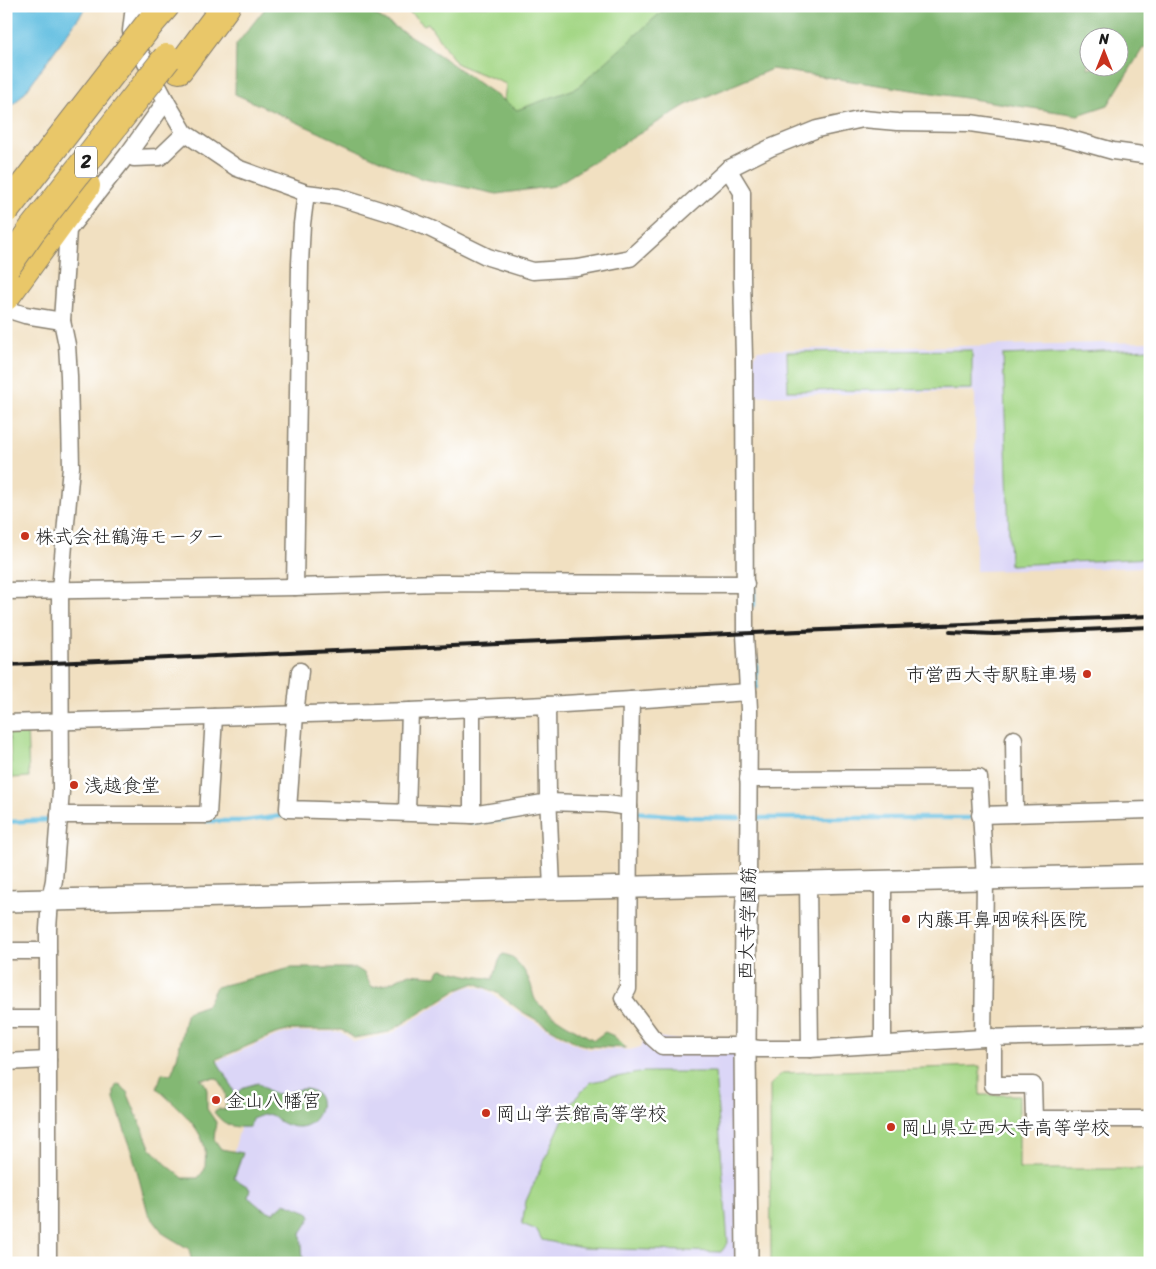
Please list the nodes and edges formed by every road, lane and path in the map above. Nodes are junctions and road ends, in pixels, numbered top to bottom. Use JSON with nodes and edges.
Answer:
{"nodes":[{"id":1,"x":208,"y":6,"type":"edge"},
{"id":2,"x":226,"y":6,"type":"edge"},
{"id":3,"x":150,"y":12,"type":"edge"},
{"id":4,"x":173,"y":64,"type":"junction"},
{"id":5,"x":166,"y":101,"type":"junction"},
{"id":6,"x":185,"y":133,"type":"junction"},
{"id":7,"x":128,"y":154,"type":"junction"},
{"id":8,"x":1150,"y":156,"type":"edge"},
{"id":9,"x":728,"y":169,"type":"junction"},
{"id":10,"x":306,"y":193,"type":"junction"},
{"id":11,"x":6,"y":209,"type":"edge"},
{"id":12,"x":6,"y":267,"type":"edge"},
{"id":13,"x":6,"y":296,"type":"edge"},
{"id":14,"x":6,"y":309,"type":"edge"},
{"id":15,"x":62,"y":321,"type":"junction"},
{"id":16,"x":746,"y":584,"type":"junction"},
{"id":17,"x":295,"y":587,"type":"junction"},
{"id":18,"x":60,"y":590,"type":"junction"},
{"id":19,"x":6,"y":591,"type":"edge"},
{"id":20,"x":300,"y":671,"type":"dead end"},
{"id":21,"x":748,"y":692,"type":"junction"},
{"id":22,"x":631,"y":700,"type":"junction"},
{"id":23,"x":548,"y":705,"type":"junction"},
{"id":24,"x":472,"y":709,"type":"junction"},
{"id":25,"x":410,"y":711,"type":"junction"},
{"id":26,"x":295,"y":715,"type":"junction"},
{"id":27,"x":214,"y":717,"type":"junction"},
{"id":28,"x":60,"y":721,"type":"junction"},
{"id":29,"x":6,"y":723,"type":"edge"},
{"id":30,"x":1014,"y":739,"type":"dead end"},
{"id":31,"x":748,"y":779,"type":"junction"},
{"id":32,"x":550,"y":809,"type":"junction"},
{"id":33,"x":1150,"y":810,"type":"edge"},
{"id":34,"x":629,"y":811,"type":"junction"},
{"id":35,"x":407,"y":812,"type":"junction"},
{"id":36,"x":1016,"y":814,"type":"junction"},
{"id":37,"x":59,"y":815,"type":"junction"},
{"id":38,"x":472,"y":815,"type":"junction"},
{"id":39,"x":980,"y":815,"type":"junction"},
{"id":40,"x":1150,"y":875,"type":"edge"},
{"id":41,"x":985,"y":879,"type":"junction"},
{"id":42,"x":883,"y":882,"type":"junction"},
{"id":43,"x":808,"y":883,"type":"junction"},
{"id":44,"x":748,"y":885,"type":"junction"},
{"id":45,"x":629,"y":886,"type":"junction"},
{"id":46,"x":552,"y":889,"type":"junction"},
{"id":47,"x":6,"y":900,"type":"edge"},
{"id":48,"x":50,"y":900,"type":"junction"},
{"id":49,"x":6,"y":951,"type":"edge"},
{"id":50,"x":48,"y":951,"type":"junction"},
{"id":51,"x":6,"y":1019,"type":"edge"},
{"id":52,"x":48,"y":1019,"type":"junction"},
{"id":53,"x":1150,"y":1034,"type":"edge"},
{"id":54,"x":988,"y":1038,"type":"junction"},
{"id":55,"x":883,"y":1044,"type":"junction"},
{"id":56,"x":745,"y":1047,"type":"junction"},
{"id":57,"x":810,"y":1049,"type":"junction"},
{"id":58,"x":48,"y":1060,"type":"junction"},
{"id":59,"x":6,"y":1062,"type":"edge"},
{"id":60,"x":1150,"y":1119,"type":"edge"},
{"id":61,"x":48,"y":1263,"type":"edge"},
{"id":62,"x":747,"y":1263,"type":"edge"}],
"edges":[{"from":1,"to":4,"type":"highway","number":"2"},
{"from":2,"to":4,"type":"highway"},
{"from":3,"to":5,"type":"street"},
{"from":3,"to":11,"type":"highway","bridge":true},
{"from":4,"to":12,"type":"highway","number":"2","bridge":true},
{"from":4,"to":13,"type":"highway"},
{"from":5,"to":6,"type":"street"},
{"from":5,"to":7,"type":"street"},
{"from":6,"to":7,"type":"street"},
{"from":6,"to":10,"type":"street"},
{"from":7,"to":15,"type":"street"},
{"from":8,"to":9,"type":"street"},
{"from":9,"to":10,"type":"street"},
{"from":9,"to":16,"type":"street","name":"西大寺学園筋"},
{"from":10,"to":17,"type":"street"},
{"from":14,"to":15,"type":"street"},
{"from":15,"to":18,"type":"street"},
{"from":16,"to":17,"type":"street"},
{"from":16,"to":21,"type":"street","name":"西大寺学園筋"},
{"from":17,"to":18,"type":"street"},
{"from":18,"to":19,"type":"street"},
{"from":18,"to":28,"type":"street"},
{"from":20,"to":26,"type":"street"},
{"from":21,"to":22,"type":"street"},
{"from":21,"to":31,"type":"street","name":"西大寺学園筋"},
{"from":22,"to":23,"type":"street"},
{"from":22,"to":34,"type":"street"},
{"from":23,"to":24,"type":"street"},
{"from":23,"to":32,"type":"street"},
{"from":24,"to":25,"type":"street"},
{"from":24,"to":38,"type":"street"},
{"from":25,"to":26,"type":"street"},
{"from":25,"to":35,"type":"street"},
{"from":26,"to":27,"type":"street"},
{"from":26,"to":35,"type":"street"},
{"from":27,"to":28,"type":"street"},
{"from":27,"to":37,"type":"street"},
{"from":28,"to":29,"type":"street"},
{"from":28,"to":37,"type":"street"},
{"from":30,"to":36,"type":"street"},
{"from":31,"to":39,"type":"street"},
{"from":31,"to":44,"type":"street","name":"西大寺学園筋"},
{"from":32,"to":34,"type":"street"},
{"from":32,"to":38,"type":"street"},
{"from":32,"to":46,"type":"street"},
{"from":33,"to":36,"type":"street"},
{"from":34,"to":45,"type":"street"},
{"from":35,"to":38,"type":"street"},
{"from":36,"to":39,"type":"street"},
{"from":37,"to":48,"type":"street"},
{"from":39,"to":41,"type":"street"},
{"from":40,"to":41,"type":"street"},
{"from":41,"to":42,"type":"street"},
{"from":41,"to":54,"type":"street"},
{"from":42,"to":43,"type":"street"},
{"from":42,"to":55,"type":"street"},
{"from":43,"to":44,"type":"street"},
{"from":43,"to":57,"type":"street"},
{"from":44,"to":45,"type":"street"},
{"from":44,"to":56,"type":"street","name":"西大寺学園筋"},
{"from":45,"to":46,"type":"street"},
{"from":45,"to":56,"type":"street"},
{"from":46,"to":48,"type":"street"},
{"from":47,"to":48,"type":"street"},
{"from":48,"to":50,"type":"street"},
{"from":49,"to":50,"type":"street"},
{"from":50,"to":52,"type":"street"},
{"from":51,"to":52,"type":"street"},
{"from":52,"to":58,"type":"street"},
{"from":53,"to":54,"type":"street"},
{"from":54,"to":55,"type":"street"},
{"from":54,"to":60,"type":"street"},
{"from":55,"to":57,"type":"street"},
{"from":56,"to":57,"type":"street"},
{"from":56,"to":62,"type":"street","name":"西大寺学園筋"},
{"from":58,"to":59,"type":"street"},
{"from":58,"to":61,"type":"street"}]}
